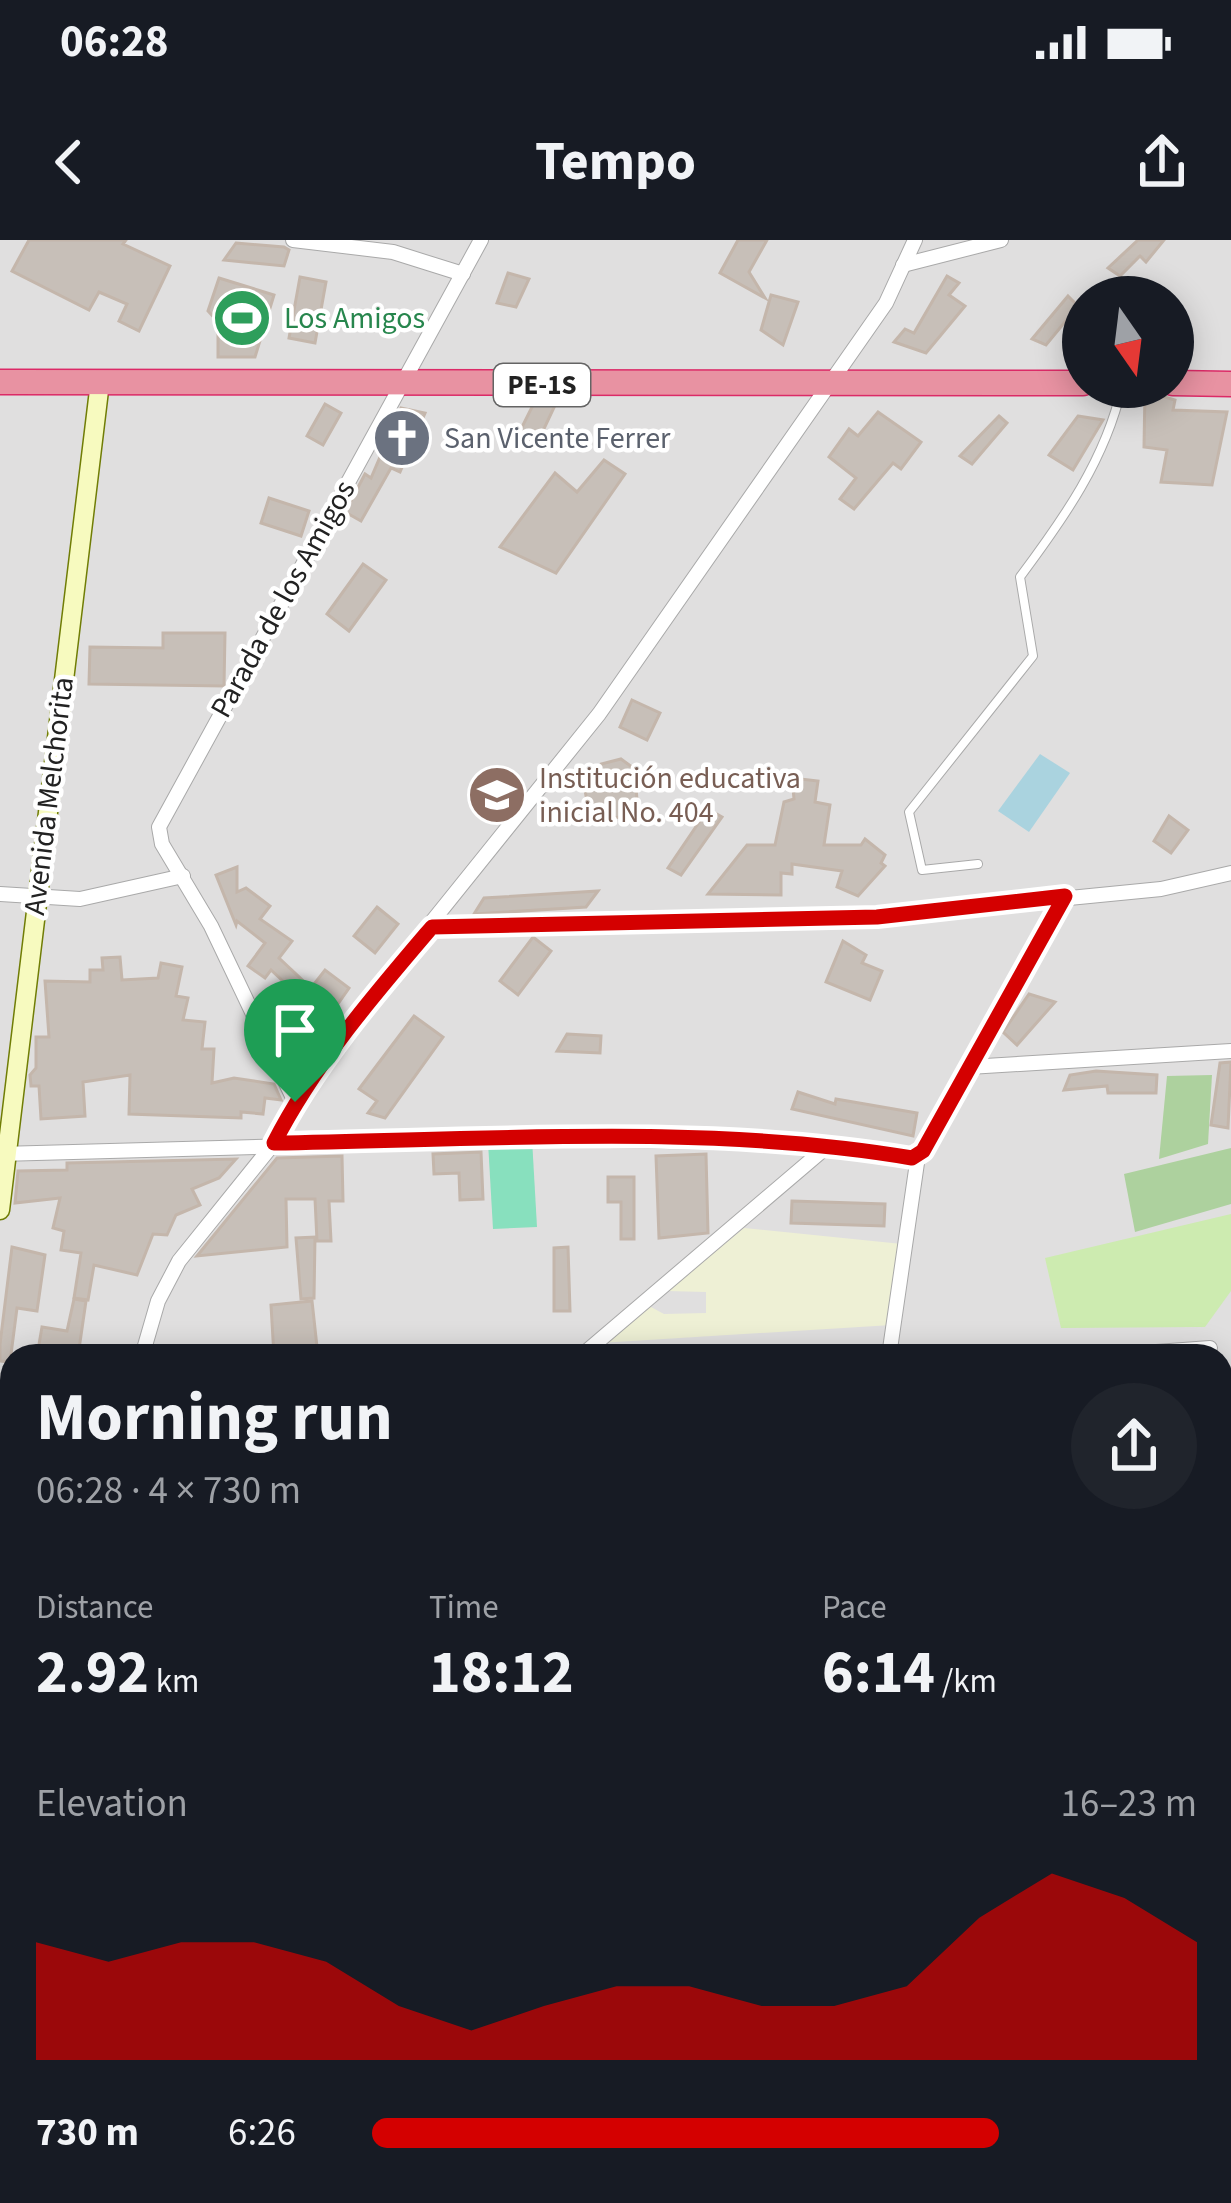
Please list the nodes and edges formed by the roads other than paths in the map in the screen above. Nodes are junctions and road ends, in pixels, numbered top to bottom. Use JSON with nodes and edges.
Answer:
{"nodes":[{"id":1,"x":293,"y":240,"type":"edge"},
{"id":2,"x":481,"y":240,"type":"edge"},
{"id":3,"x":915,"y":240,"type":"edge"},
{"id":4,"x":1001,"y":240,"type":"edge"},
{"id":5,"x":903,"y":265,"type":"junction"},
{"id":6,"x":463,"y":274,"type":"junction"},
{"id":7,"x":0,"y":382,"type":"edge"},
{"id":8,"x":100,"y":382,"type":"junction"},
{"id":9,"x":1062,"y":383,"type":"edge"},
{"id":10,"x":1194,"y":383,"type":"edge"},
{"id":11,"x":1231,"y":384,"type":"edge"},
{"id":12,"x":400,"y":386,"type":"junction"},
{"id":13,"x":827,"y":386,"type":"junction"},
{"id":14,"x":1116,"y":408,"type":"edge"},
{"id":15,"x":978,"y":864,"type":"dead end"},
{"id":16,"x":1231,"y":873,"type":"edge"},
{"id":17,"x":183,"y":876,"type":"junction"},
{"id":18,"x":0,"y":894,"type":"edge"},
{"id":19,"x":1065,"y":896,"type":"junction"},
{"id":20,"x":36,"y":898,"type":"junction"},
{"id":21,"x":432,"y":927,"type":"junction"},
{"id":22,"x":1231,"y":1052,"type":"edge"},
{"id":23,"x":969,"y":1066,"type":"junction"},
{"id":24,"x":295,"y":1102,"type":"junction"},
{"id":25,"x":274,"y":1143,"type":"junction"},
{"id":26,"x":830,"y":1144,"type":"junction"},
{"id":27,"x":2,"y":1154,"type":"edge"},
{"id":28,"x":918,"y":1156,"type":"junction"},
{"id":29,"x":0,"y":1210,"type":"edge"},
{"id":30,"x":145,"y":1344,"type":"edge"},
{"id":31,"x":595,"y":1344,"type":"edge"},
{"id":32,"x":891,"y":1344,"type":"edge"}],
"edges":[{"from":1,"to":6,"type":"street"},
{"from":2,"to":6,"type":"street","name":"Parada de los Amigos"},
{"from":3,"to":5,"type":"street"},
{"from":4,"to":5,"type":"street"},
{"from":5,"to":13,"type":"street"},
{"from":6,"to":12,"type":"street","name":"Parada de los Amigos"},
{"from":7,"to":8,"type":"highway","number":"PE-1S"},
{"from":8,"to":12,"type":"highway","number":"PE-1S"},
{"from":8,"to":20,"type":"main road","name":"Avenida Melchorita"},
{"from":9,"to":13,"type":"highway","number":"PE-1S"},
{"from":10,"to":11,"type":"highway"},
{"from":12,"to":13,"type":"highway","number":"PE-1S"},
{"from":12,"to":17,"type":"street","name":"Parada de los Amigos"},
{"from":13,"to":21,"type":"street"},
{"from":14,"to":15,"type":"lane"},
{"from":16,"to":19,"type":"street"},
{"from":17,"to":20,"type":"street"},
{"from":17,"to":24,"type":"street"},
{"from":18,"to":20,"type":"street"},
{"from":19,"to":21,"type":"street"},
{"from":19,"to":23,"type":"street"},
{"from":20,"to":27,"type":"main road","name":"Avenida Melchorita"},
{"from":21,"to":24,"type":"street"},
{"from":22,"to":23,"type":"street"},
{"from":23,"to":28,"type":"street"},
{"from":24,"to":25,"type":"street"},
{"from":25,"to":26,"type":"street"},
{"from":25,"to":27,"type":"street"},
{"from":25,"to":30,"type":"street"},
{"from":26,"to":28,"type":"street"},
{"from":26,"to":31,"type":"street"},
{"from":27,"to":29,"type":"main road","name":"Avenida Melchorita"},
{"from":28,"to":32,"type":"street"}]}
